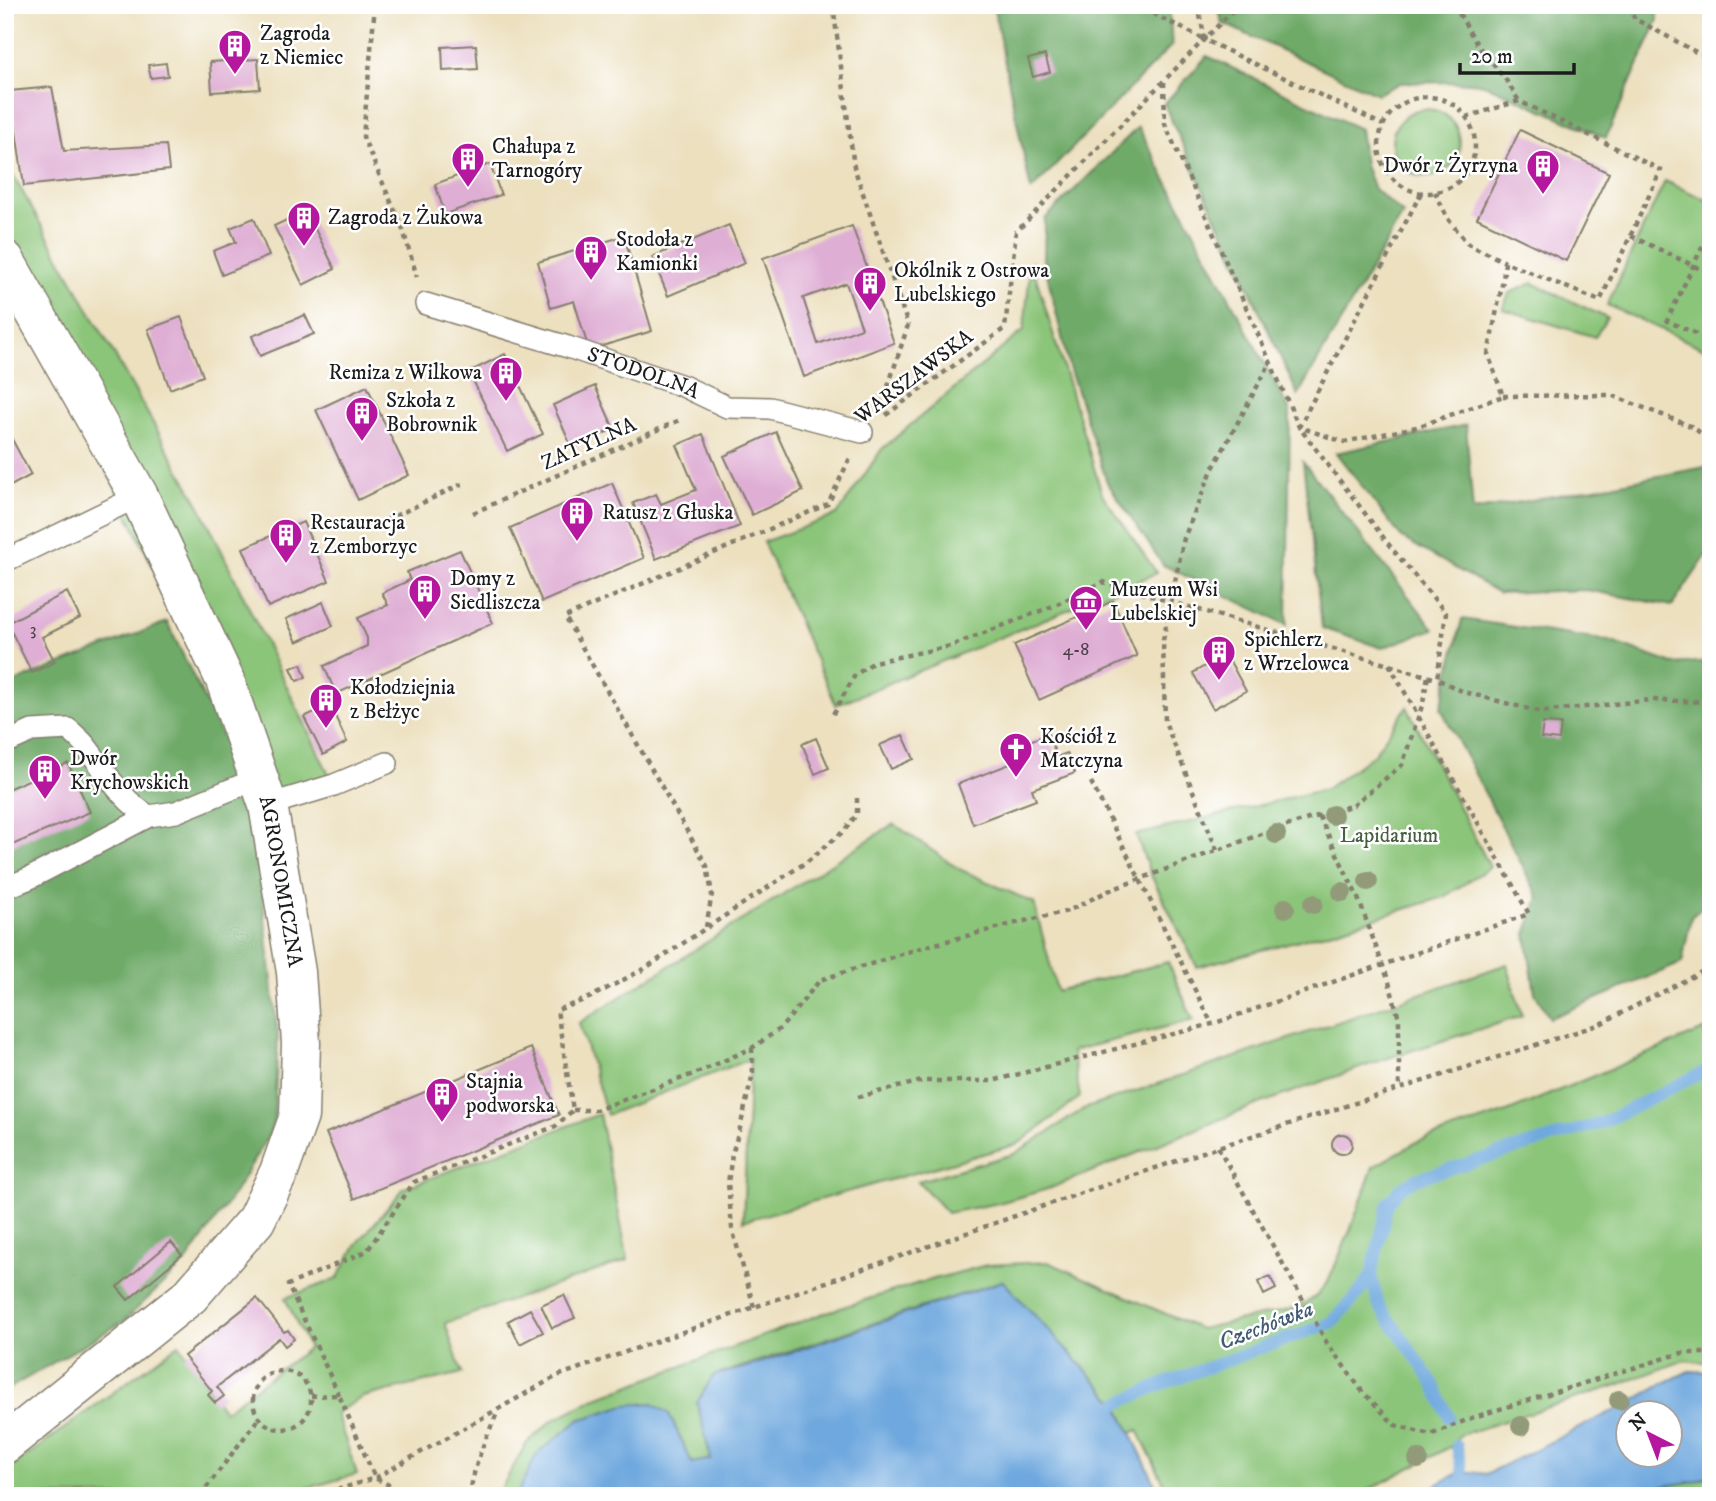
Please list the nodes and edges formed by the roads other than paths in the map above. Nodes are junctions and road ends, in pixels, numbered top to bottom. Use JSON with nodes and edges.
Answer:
{"nodes":[{"id":1,"x":5,"y":260,"type":"edge"},
{"id":2,"x":426,"y":304,"type":"road end"},
{"id":3,"x":862,"y":432,"type":"road end"},
{"id":4,"x":139,"y":496,"type":"junction"},
{"id":5,"x":5,"y":561,"type":"edge"},
{"id":6,"x":5,"y":743,"type":"edge"},
{"id":7,"x":387,"y":763,"type":"dead end"},
{"id":8,"x":263,"y":792,"type":"junction"},
{"id":9,"x":149,"y":816,"type":"junction"},
{"id":10,"x":5,"y":888,"type":"edge"},
{"id":11,"x":5,"y":1444,"type":"edge"}],
"edges":[{"from":1,"to":4,"type":"street","name":"AGRONOMICZNA"},
{"from":2,"to":3,"type":"lane","name":"STODOLNA"},
{"from":4,"to":5,"type":"lane"},
{"from":4,"to":8,"type":"street","name":"AGRONOMICZNA"},
{"from":6,"to":9,"type":"lane"},
{"from":7,"to":8,"type":"lane"},
{"from":8,"to":9,"type":"lane"},
{"from":8,"to":11,"type":"street","name":"AGRONOMICZNA"},
{"from":9,"to":10,"type":"lane"}]}
